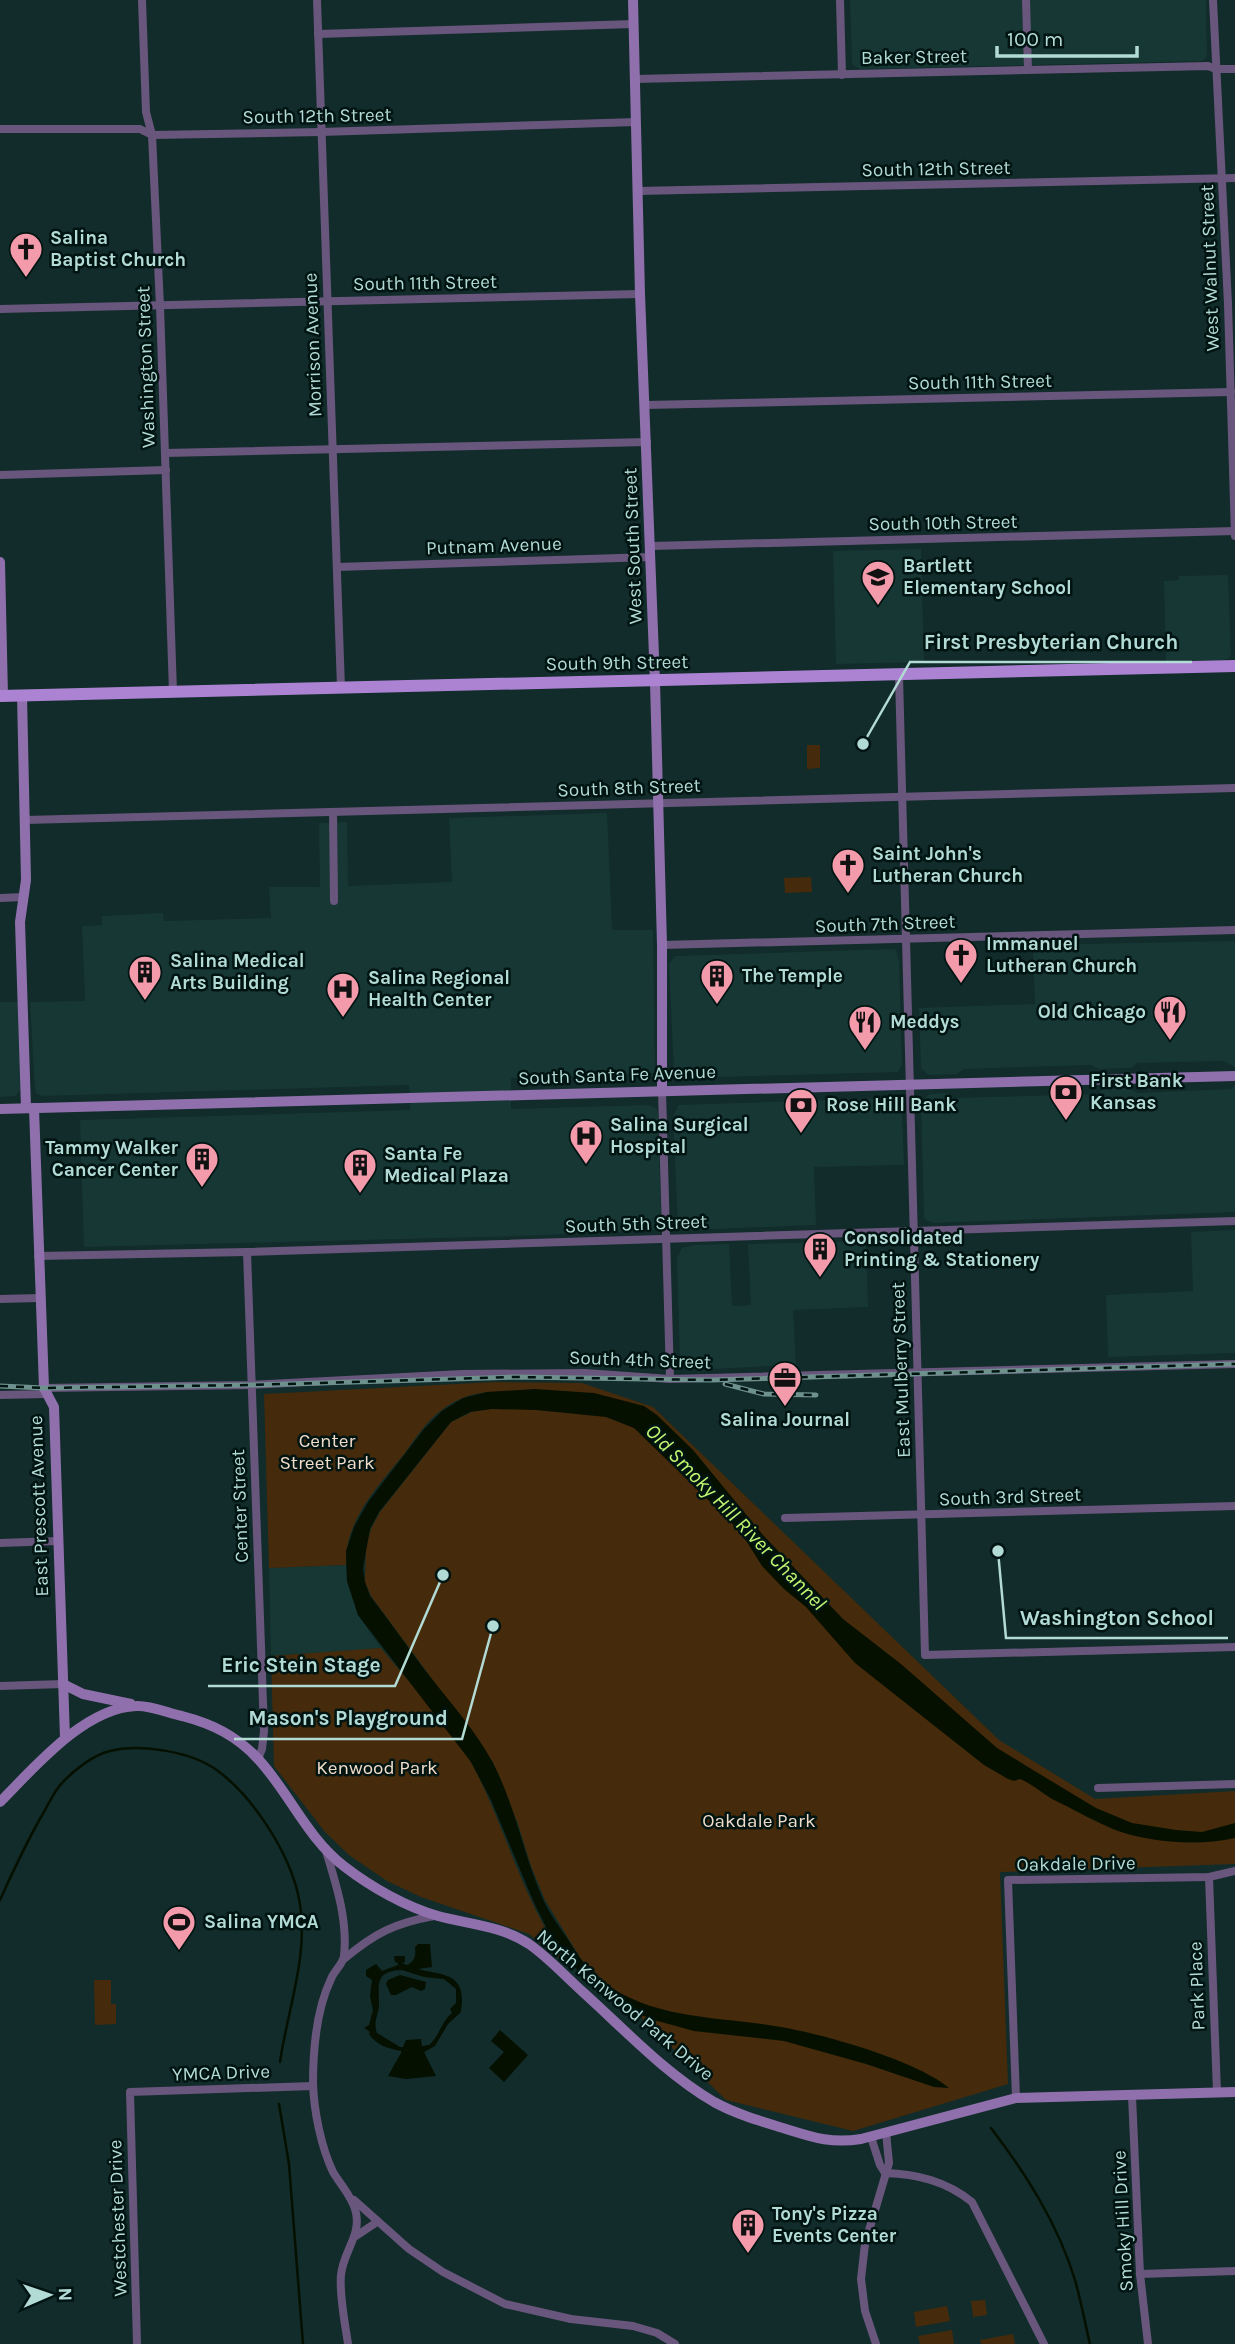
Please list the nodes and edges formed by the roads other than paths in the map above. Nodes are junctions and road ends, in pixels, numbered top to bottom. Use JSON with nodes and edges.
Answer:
{"nodes":[{"id":1,"x":142,"y":0,"type":"edge"},
{"id":2,"x":317,"y":0,"type":"edge"},
{"id":3,"x":632,"y":0,"type":"edge"},
{"id":4,"x":840,"y":0,"type":"edge"},
{"id":5,"x":1026,"y":0,"type":"edge"},
{"id":6,"x":1213,"y":0,"type":"edge"},
{"id":7,"x":633,"y":24,"type":"junction"},
{"id":8,"x":318,"y":34,"type":"junction"},
{"id":9,"x":1235,"y":68,"type":"edge"},
{"id":10,"x":1216,"y":69,"type":"junction"},
{"id":11,"x":1028,"y":70,"type":"junction"},
{"id":12,"x":842,"y":75,"type":"junction"},
{"id":13,"x":635,"y":79,"type":"junction"},
{"id":14,"x":636,"y":122,"type":"junction"},
{"id":15,"x":0,"y":129,"type":"edge"},
{"id":16,"x":321,"y":132,"type":"junction"},
{"id":17,"x":152,"y":135,"type":"junction"},
{"id":18,"x":1235,"y":178,"type":"edge"},
{"id":19,"x":1223,"y":179,"type":"junction"},
{"id":20,"x":638,"y":191,"type":"junction"},
{"id":21,"x":640,"y":294,"type":"junction"},
{"id":22,"x":327,"y":302,"type":"junction"},
{"id":23,"x":1231,"y":304,"type":"edge"},
{"id":24,"x":160,"y":306,"type":"junction"},
{"id":25,"x":0,"y":309,"type":"edge"},
{"id":26,"x":1231,"y":392,"type":"junction"},
{"id":27,"x":646,"y":405,"type":"junction"},
{"id":28,"x":647,"y":442,"type":"junction"},
{"id":29,"x":333,"y":450,"type":"junction"},
{"id":30,"x":165,"y":453,"type":"junction"},
{"id":31,"x":166,"y":470,"type":"junction"},
{"id":32,"x":0,"y":475,"type":"edge"},
{"id":33,"x":1235,"y":533,"type":"edge"},
{"id":34,"x":651,"y":552,"type":"junction"},
{"id":35,"x":0,"y":562,"type":"edge"},
{"id":36,"x":337,"y":567,"type":"junction"},
{"id":37,"x":1235,"y":666,"type":"edge"},
{"id":38,"x":899,"y":676,"type":"junction"},
{"id":39,"x":655,"y":682,"type":"junction"},
{"id":40,"x":341,"y":688,"type":"junction"},
{"id":41,"x":173,"y":692,"type":"junction"},
{"id":42,"x":22,"y":695,"type":"junction"},
{"id":43,"x":2,"y":696,"type":"edge"},
{"id":44,"x":1235,"y":788,"type":"edge"},
{"id":45,"x":903,"y":798,"type":"junction"},
{"id":46,"x":657,"y":803,"type":"junction"},
{"id":47,"x":333,"y":812,"type":"junction"},
{"id":48,"x":25,"y":820,"type":"junction"},
{"id":49,"x":23,"y":897,"type":"junction"},
{"id":50,"x":0,"y":898,"type":"edge"},
{"id":51,"x":334,"y":901,"type":"dead end"},
{"id":52,"x":1235,"y":930,"type":"edge"},
{"id":53,"x":907,"y":939,"type":"junction"},
{"id":54,"x":662,"y":945,"type":"junction"},
{"id":55,"x":1235,"y":1076,"type":"edge"},
{"id":56,"x":909,"y":1084,"type":"junction"},
{"id":57,"x":662,"y":1091,"type":"junction"},
{"id":58,"x":30,"y":1108,"type":"junction"},
{"id":59,"x":0,"y":1109,"type":"edge"},
{"id":60,"x":1235,"y":1222,"type":"edge"},
{"id":61,"x":913,"y":1231,"type":"junction"},
{"id":62,"x":666,"y":1239,"type":"junction"},
{"id":63,"x":247,"y":1252,"type":"junction"},
{"id":64,"x":38,"y":1256,"type":"junction"},
{"id":65,"x":40,"y":1298,"type":"junction"},
{"id":66,"x":0,"y":1299,"type":"edge"},
{"id":67,"x":1235,"y":1364,"type":"edge"},
{"id":68,"x":917,"y":1373,"type":"junction"},
{"id":69,"x":670,"y":1379,"type":"junction"},
{"id":70,"x":251,"y":1385,"type":"junction"},
{"id":71,"x":45,"y":1391,"type":"junction"},
{"id":72,"x":0,"y":1395,"type":"edge"},
{"id":73,"x":1235,"y":1506,"type":"edge"},
{"id":74,"x":921,"y":1516,"type":"junction"},
{"id":75,"x":785,"y":1518,"type":"dead end"},
{"id":76,"x":58,"y":1541,"type":"junction"},
{"id":77,"x":0,"y":1543,"type":"edge"},
{"id":78,"x":1235,"y":1647,"type":"edge"},
{"id":79,"x":63,"y":1684,"type":"junction"},
{"id":80,"x":0,"y":1686,"type":"edge"},
{"id":81,"x":137,"y":1706,"type":"junction"},
{"id":82,"x":65,"y":1738,"type":"junction"},
{"id":83,"x":258,"y":1759,"type":"junction"},
{"id":84,"x":1235,"y":1784,"type":"edge"},
{"id":85,"x":1098,"y":1788,"type":"dead end"},
{"id":86,"x":0,"y":1802,"type":"edge"},
{"id":87,"x":326,"y":1851,"type":"junction"},
{"id":88,"x":1235,"y":1871,"type":"edge"},
{"id":89,"x":1209,"y":1877,"type":"junction"},
{"id":90,"x":436,"y":1916,"type":"junction"},
{"id":91,"x":344,"y":1959,"type":"junction"},
{"id":92,"x":313,"y":2086,"type":"junction"},
{"id":93,"x":130,"y":2092,"type":"joint"},
{"id":94,"x":1217,"y":2092,"type":"junction"},
{"id":95,"x":1235,"y":2092,"type":"edge"},
{"id":96,"x":1132,"y":2096,"type":"junction"},
{"id":97,"x":1016,"y":2098,"type":"junction"},
{"id":98,"x":886,"y":2132,"type":"junction"},
{"id":99,"x":871,"y":2137,"type":"junction"},
{"id":100,"x":884,"y":2173,"type":"junction"},
{"id":101,"x":349,"y":2195,"type":"junction"},
{"id":102,"x":377,"y":2222,"type":"junction"},
{"id":103,"x":356,"y":2236,"type":"junction"},
{"id":104,"x":1235,"y":2271,"type":"edge"},
{"id":105,"x":1140,"y":2274,"type":"junction"},
{"id":106,"x":137,"y":2344,"type":"edge"},
{"id":107,"x":348,"y":2344,"type":"edge"},
{"id":108,"x":675,"y":2344,"type":"edge"},
{"id":109,"x":876,"y":2344,"type":"edge"},
{"id":110,"x":1044,"y":2344,"type":"edge"},
{"id":111,"x":1148,"y":2344,"type":"edge"}],
"edges":[{"from":1,"to":17,"type":"street","name":"Washington Street"},
{"from":2,"to":8,"type":"street","name":"Morrison Avenue"},
{"from":3,"to":7,"type":"street","name":"West South Street"},
{"from":4,"to":12,"type":"street"},
{"from":5,"to":11,"type":"street"},
{"from":6,"to":10,"type":"street","name":"West Walnut Street"},
{"from":7,"to":8,"type":"street"},
{"from":7,"to":13,"type":"street","name":"West South Street"},
{"from":8,"to":16,"type":"street","name":"Morrison Avenue"},
{"from":9,"to":10,"type":"street","name":"Baker Street"},
{"from":10,"to":11,"type":"street","name":"Baker Street"},
{"from":10,"to":19,"type":"street","name":"West Walnut Street"},
{"from":11,"to":12,"type":"street","name":"Baker Street"},
{"from":12,"to":13,"type":"street","name":"Baker Street"},
{"from":13,"to":14,"type":"street","name":"West South Street"},
{"from":14,"to":16,"type":"street","name":"South 12th Street"},
{"from":14,"to":20,"type":"street","name":"West South Street"},
{"from":15,"to":17,"type":"street","name":"South 12th Street"},
{"from":16,"to":17,"type":"street","name":"South 12th Street"},
{"from":16,"to":22,"type":"street","name":"Morrison Avenue"},
{"from":17,"to":24,"type":"street","name":"Washington Street"},
{"from":18,"to":19,"type":"street","name":"South 12th Street"},
{"from":19,"to":20,"type":"street","name":"South 12th Street"},
{"from":19,"to":23,"type":"street","name":"West Walnut Street"},
{"from":20,"to":21,"type":"street","name":"West South Street"},
{"from":21,"to":22,"type":"street","name":"South 11th Street"},
{"from":21,"to":27,"type":"street","name":"West South Street"},
{"from":22,"to":24,"type":"street","name":"South 11th Street"},
{"from":22,"to":29,"type":"street","name":"Morrison Avenue"},
{"from":23,"to":26,"type":"street","name":"West Walnut Street"},
{"from":24,"to":25,"type":"street","name":"South 11th Street"},
{"from":24,"to":30,"type":"street","name":"Washington Street"},
{"from":26,"to":27,"type":"street","name":"South 11th Street"},
{"from":26,"to":33,"type":"street","name":"West Walnut Street"},
{"from":27,"to":28,"type":"street","name":"West South Street"},
{"from":28,"to":29,"type":"street"},
{"from":28,"to":34,"type":"street","name":"West South Street"},
{"from":29,"to":30,"type":"street"},
{"from":29,"to":36,"type":"street","name":"Morrison Avenue"},
{"from":30,"to":31,"type":"street","name":"Washington Street"},
{"from":31,"to":32,"type":"street"},
{"from":31,"to":41,"type":"street","name":"Washington Street"},
{"from":33,"to":34,"type":"street","name":"South 10th Street"},
{"from":34,"to":36,"type":"street","name":"Putnam Avenue"},
{"from":34,"to":39,"type":"street","name":"West South Street"},
{"from":35,"to":43,"type":"street"},
{"from":36,"to":40,"type":"street","name":"Morrison Avenue"},
{"from":37,"to":38,"type":"main road","name":"South 9th Street"},
{"from":38,"to":39,"type":"main road","name":"South 9th Street"},
{"from":38,"to":45,"type":"street","name":"East Mulberry Street"},
{"from":39,"to":40,"type":"main road","name":"South 9th Street"},
{"from":39,"to":46,"type":"street","name":"West South Street"},
{"from":40,"to":41,"type":"main road","name":"South 9th Street"},
{"from":41,"to":42,"type":"main road","name":"South 9th Street"},
{"from":42,"to":43,"type":"main road","name":"South 9th Street"},
{"from":42,"to":48,"type":"street","name":"East Prescott Avenue"},
{"from":44,"to":45,"type":"street","name":"South 8th Street"},
{"from":45,"to":46,"type":"street","name":"South 8th Street"},
{"from":45,"to":53,"type":"street","name":"East Mulberry Street"},
{"from":46,"to":47,"type":"street","name":"South 8th Street"},
{"from":46,"to":54,"type":"street","name":"West South Street"},
{"from":47,"to":48,"type":"street","name":"South 8th Street"},
{"from":47,"to":51,"type":"street"},
{"from":48,"to":49,"type":"street","name":"East Prescott Avenue"},
{"from":49,"to":50,"type":"street"},
{"from":49,"to":58,"type":"street","name":"East Prescott Avenue"},
{"from":52,"to":53,"type":"street","name":"South 7th Street"},
{"from":53,"to":54,"type":"street","name":"South 7th Street"},
{"from":53,"to":56,"type":"street","name":"East Mulberry Street"},
{"from":54,"to":57,"type":"street","name":"West South Street"},
{"from":55,"to":56,"type":"street","name":"South Santa Fe Avenue"},
{"from":56,"to":57,"type":"street","name":"South Santa Fe Avenue"},
{"from":56,"to":61,"type":"street","name":"East Mulberry Street"},
{"from":57,"to":58,"type":"street","name":"South Santa Fe Avenue"},
{"from":57,"to":62,"type":"street"},
{"from":58,"to":59,"type":"street","name":"South Santa Fe Avenue"},
{"from":58,"to":64,"type":"street","name":"East Prescott Avenue"},
{"from":60,"to":61,"type":"street","name":"South 5th Street"},
{"from":61,"to":62,"type":"street","name":"South 5th Street"},
{"from":61,"to":68,"type":"street","name":"East Mulberry Street"},
{"from":62,"to":63,"type":"street","name":"South 5th Street"},
{"from":62,"to":69,"type":"street"},
{"from":63,"to":64,"type":"street","name":"South 5th Street"},
{"from":63,"to":70,"type":"street","name":"Center Street"},
{"from":64,"to":65,"type":"street","name":"East Prescott Avenue"},
{"from":65,"to":66,"type":"street"},
{"from":65,"to":71,"type":"street","name":"East Prescott Avenue"},
{"from":67,"to":68,"type":"street","name":"South 4th Street"},
{"from":68,"to":69,"type":"street","name":"South 4th Street"},
{"from":68,"to":74,"type":"street","name":"East Mulberry Street"},
{"from":69,"to":70,"type":"street","name":"South 4th Street"},
{"from":70,"to":71,"type":"street","name":"South 4th Street"},
{"from":70,"to":83,"type":"street","name":"Center Street"},
{"from":71,"to":72,"type":"street","name":"South 4th Street"},
{"from":71,"to":76,"type":"street","name":"East Prescott Avenue"},
{"from":73,"to":74,"type":"street","name":"South 3rd Street"},
{"from":74,"to":75,"type":"street","name":"South 3rd Street"},
{"from":74,"to":78,"type":"street","name":"East Mulberry Street"},
{"from":76,"to":77,"type":"street"},
{"from":76,"to":79,"type":"street","name":"East Prescott Avenue"},
{"from":79,"to":80,"type":"street"},
{"from":79,"to":81,"type":"street","name":"North Kenwood Park Drive"},
{"from":79,"to":82,"type":"street","name":"East Prescott Avenue"},
{"from":81,"to":82,"type":"street"},
{"from":81,"to":83,"type":"street","name":"North Kenwood Park Drive"},
{"from":82,"to":86,"type":"street"},
{"from":83,"to":87,"type":"street","name":"North Kenwood Park Drive"},
{"from":84,"to":85,"type":"street"},
{"from":87,"to":90,"type":"street","name":"North Kenwood Park Drive"},
{"from":87,"to":91,"type":"street"},
{"from":88,"to":89,"type":"street","name":"Oakdale Drive"},
{"from":89,"to":94,"type":"street","name":"Park Place"},
{"from":89,"to":97,"type":"street","name":"Oakdale Drive"},
{"from":90,"to":91,"type":"street"},
{"from":90,"to":99,"type":"street","name":"North Kenwood Park Drive"},
{"from":91,"to":92,"type":"street"},
{"from":92,"to":93,"type":"street","name":"YMCA Drive"},
{"from":92,"to":101,"type":"street"},
{"from":93,"to":106,"type":"street","name":"Westchester Drive"},
{"from":94,"to":95,"type":"street","name":"North Kenwood Park Drive"},
{"from":94,"to":96,"type":"street","name":"North Kenwood Park Drive"},
{"from":96,"to":97,"type":"street","name":"North Kenwood Park Drive"},
{"from":96,"to":105,"type":"street","name":"Smoky Hill Drive"},
{"from":97,"to":98,"type":"street","name":"North Kenwood Park Drive"},
{"from":98,"to":99,"type":"street","name":"North Kenwood Park Drive"},
{"from":98,"to":100,"type":"street"},
{"from":99,"to":100,"type":"street"},
{"from":100,"to":109,"type":"street"},
{"from":100,"to":110,"type":"street"},
{"from":101,"to":102,"type":"street"},
{"from":101,"to":103,"type":"street"},
{"from":102,"to":103,"type":"street"},
{"from":102,"to":108,"type":"street"},
{"from":103,"to":107,"type":"street"},
{"from":104,"to":105,"type":"street"},
{"from":105,"to":111,"type":"street","name":"Smoky Hill Drive"}]}
